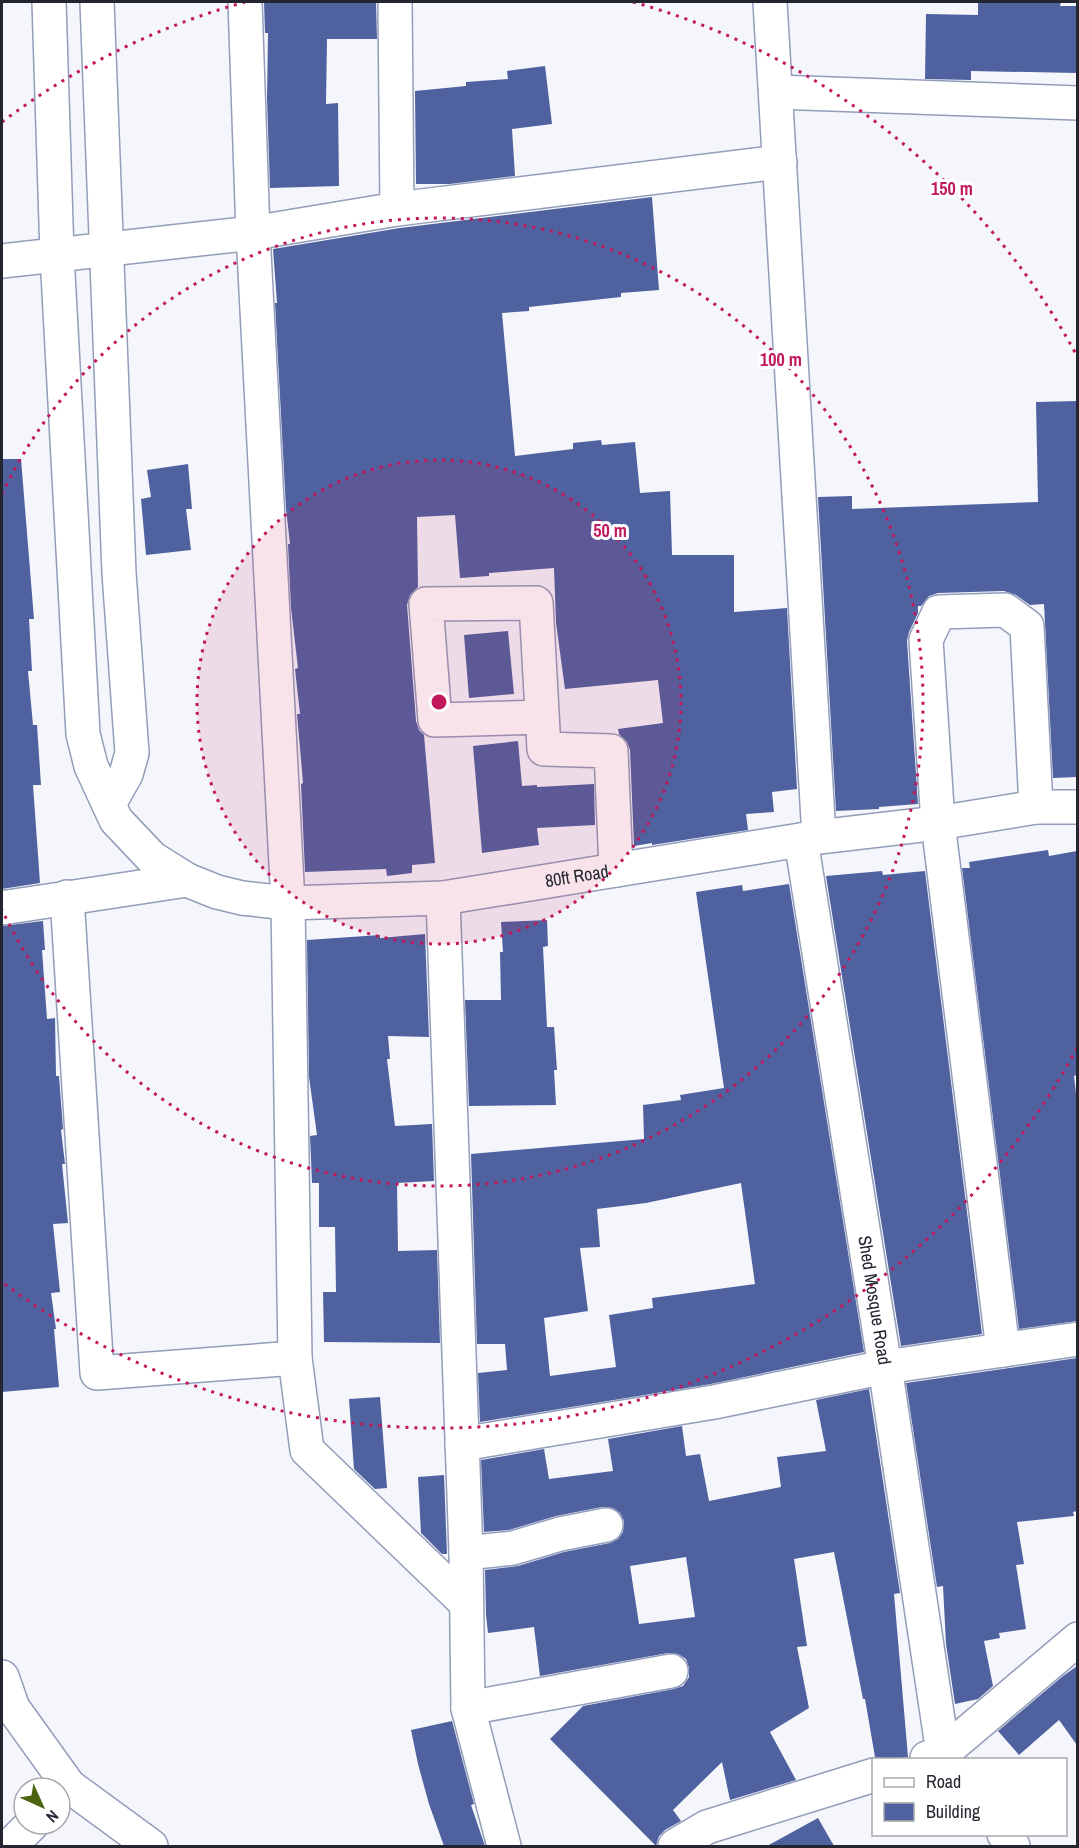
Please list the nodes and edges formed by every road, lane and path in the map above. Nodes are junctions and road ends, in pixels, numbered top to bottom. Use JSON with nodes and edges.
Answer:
{"nodes":[{"id":1,"x":49,"y":2,"type":"edge"},
{"id":2,"x":97,"y":2,"type":"edge"},
{"id":3,"x":244,"y":2,"type":"edge"},
{"id":4,"x":395,"y":2,"type":"edge"},
{"id":5,"x":770,"y":2,"type":"edge"},
{"id":6,"x":776,"y":92,"type":"junction"},
{"id":7,"x":1077,"y":103,"type":"edge"},
{"id":8,"x":780,"y":162,"type":"junction"},
{"id":9,"x":397,"y":209,"type":"junction"},
{"id":10,"x":254,"y":233,"type":"junction"},
{"id":11,"x":106,"y":249,"type":"junction"},
{"id":12,"x":57,"y":255,"type":"junction"},
{"id":13,"x":2,"y":261,"type":"edge"},
{"id":14,"x":542,"y":717,"type":"junction"},
{"id":15,"x":109,"y":804,"type":"junction"},
{"id":16,"x":1036,"y":807,"type":"junction"},
{"id":17,"x":1077,"y":807,"type":"edge"},
{"id":18,"x":938,"y":823,"type":"junction"},
{"id":19,"x":810,"y":838,"type":"junction"},
{"id":20,"x":616,"y":870,"type":"junction"},
{"id":21,"x":187,"y":880,"type":"junction"},
{"id":22,"x":67,"y":897,"type":"junction"},
{"id":23,"x":443,"y":898,"type":"junction"},
{"id":24,"x":288,"y":903,"type":"junction"},
{"id":25,"x":2,"y":908,"type":"edge"},
{"id":26,"x":1077,"y":1339,"type":"edge"},
{"id":27,"x":1003,"y":1350,"type":"junction"},
{"id":28,"x":295,"y":1358,"type":"junction"},
{"id":29,"x":885,"y":1367,"type":"junction"},
{"id":30,"x":462,"y":1444,"type":"junction"},
{"id":31,"x":606,"y":1525,"type":"dead end"},
{"id":32,"x":466,"y":1553,"type":"junction"},
{"id":33,"x":466,"y":1603,"type":"junction"},
{"id":34,"x":1077,"y":1639,"type":"edge"},
{"id":35,"x":671,"y":1671,"type":"dead end"},
{"id":36,"x":2,"y":1677,"type":"edge"},
{"id":37,"x":468,"y":1708,"type":"junction"},
{"id":38,"x":7,"y":1711,"type":"edge"},
{"id":39,"x":938,"y":1757,"type":"edge"},
{"id":40,"x":872,"y":1775,"type":"edge"},
{"id":41,"x":54,"y":1776,"type":"edge"},
{"id":42,"x":72,"y":1795,"type":"edge"},
{"id":43,"x":714,"y":1837,"type":"edge"},
{"id":44,"x":150,"y":1846,"type":"edge"},
{"id":45,"x":504,"y":1846,"type":"edge"},
{"id":46,"x":675,"y":1846,"type":"edge"}],
"edges":[{"from":1,"to":12,"type":"street","name":"80ft Road"},
{"from":2,"to":11,"type":"street"},
{"from":3,"to":10,"type":"street"},
{"from":4,"to":9,"type":"street"},
{"from":5,"to":6,"type":"street","name":"Shed Mosque Road"},
{"from":6,"to":7,"type":"street"},
{"from":6,"to":8,"type":"street","name":"Shed Mosque Road"},
{"from":8,"to":9,"type":"street"},
{"from":8,"to":19,"type":"street","name":"Shed Mosque Road"},
{"from":9,"to":10,"type":"street"},
{"from":10,"to":11,"type":"street"},
{"from":10,"to":24,"type":"street"},
{"from":11,"to":12,"type":"street"},
{"from":11,"to":15,"type":"street"},
{"from":12,"to":13,"type":"street"},
{"from":12,"to":15,"type":"street","name":"80ft Road"},
{"from":14,"to":14,"type":"street"},
{"from":14,"to":20,"type":"street"},
{"from":15,"to":21,"type":"street","name":"80ft Road"},
{"from":16,"to":17,"type":"street","name":"80ft Road"},
{"from":16,"to":18,"type":"street","name":"80ft Road"},
{"from":16,"to":18,"type":"street"},
{"from":18,"to":19,"type":"street","name":"80ft Road"},
{"from":18,"to":27,"type":"street"},
{"from":19,"to":20,"type":"street","name":"80ft Road"},
{"from":19,"to":29,"type":"street","name":"Shed Mosque Road"},
{"from":20,"to":23,"type":"street","name":"80ft Road"},
{"from":21,"to":22,"type":"street"},
{"from":21,"to":24,"type":"street","name":"80ft Road"},
{"from":22,"to":25,"type":"street"},
{"from":22,"to":28,"type":"street"},
{"from":23,"to":24,"type":"street","name":"80ft Road"},
{"from":23,"to":30,"type":"street"},
{"from":24,"to":28,"type":"street"},
{"from":26,"to":27,"type":"street"},
{"from":27,"to":29,"type":"street"},
{"from":28,"to":33,"type":"street"},
{"from":29,"to":30,"type":"street"},
{"from":29,"to":39,"type":"street","name":"Shed Mosque Road"},
{"from":30,"to":32,"type":"street"},
{"from":31,"to":32,"type":"street"},
{"from":32,"to":33,"type":"street"},
{"from":33,"to":37,"type":"street"},
{"from":34,"to":39,"type":"street"},
{"from":35,"to":37,"type":"street"},
{"from":36,"to":38,"type":"street"},
{"from":37,"to":45,"type":"street"},
{"from":38,"to":41,"type":"street"},
{"from":40,"to":43,"type":"street"},
{"from":42,"to":44,"type":"street"},
{"from":43,"to":46,"type":"street"}]}
